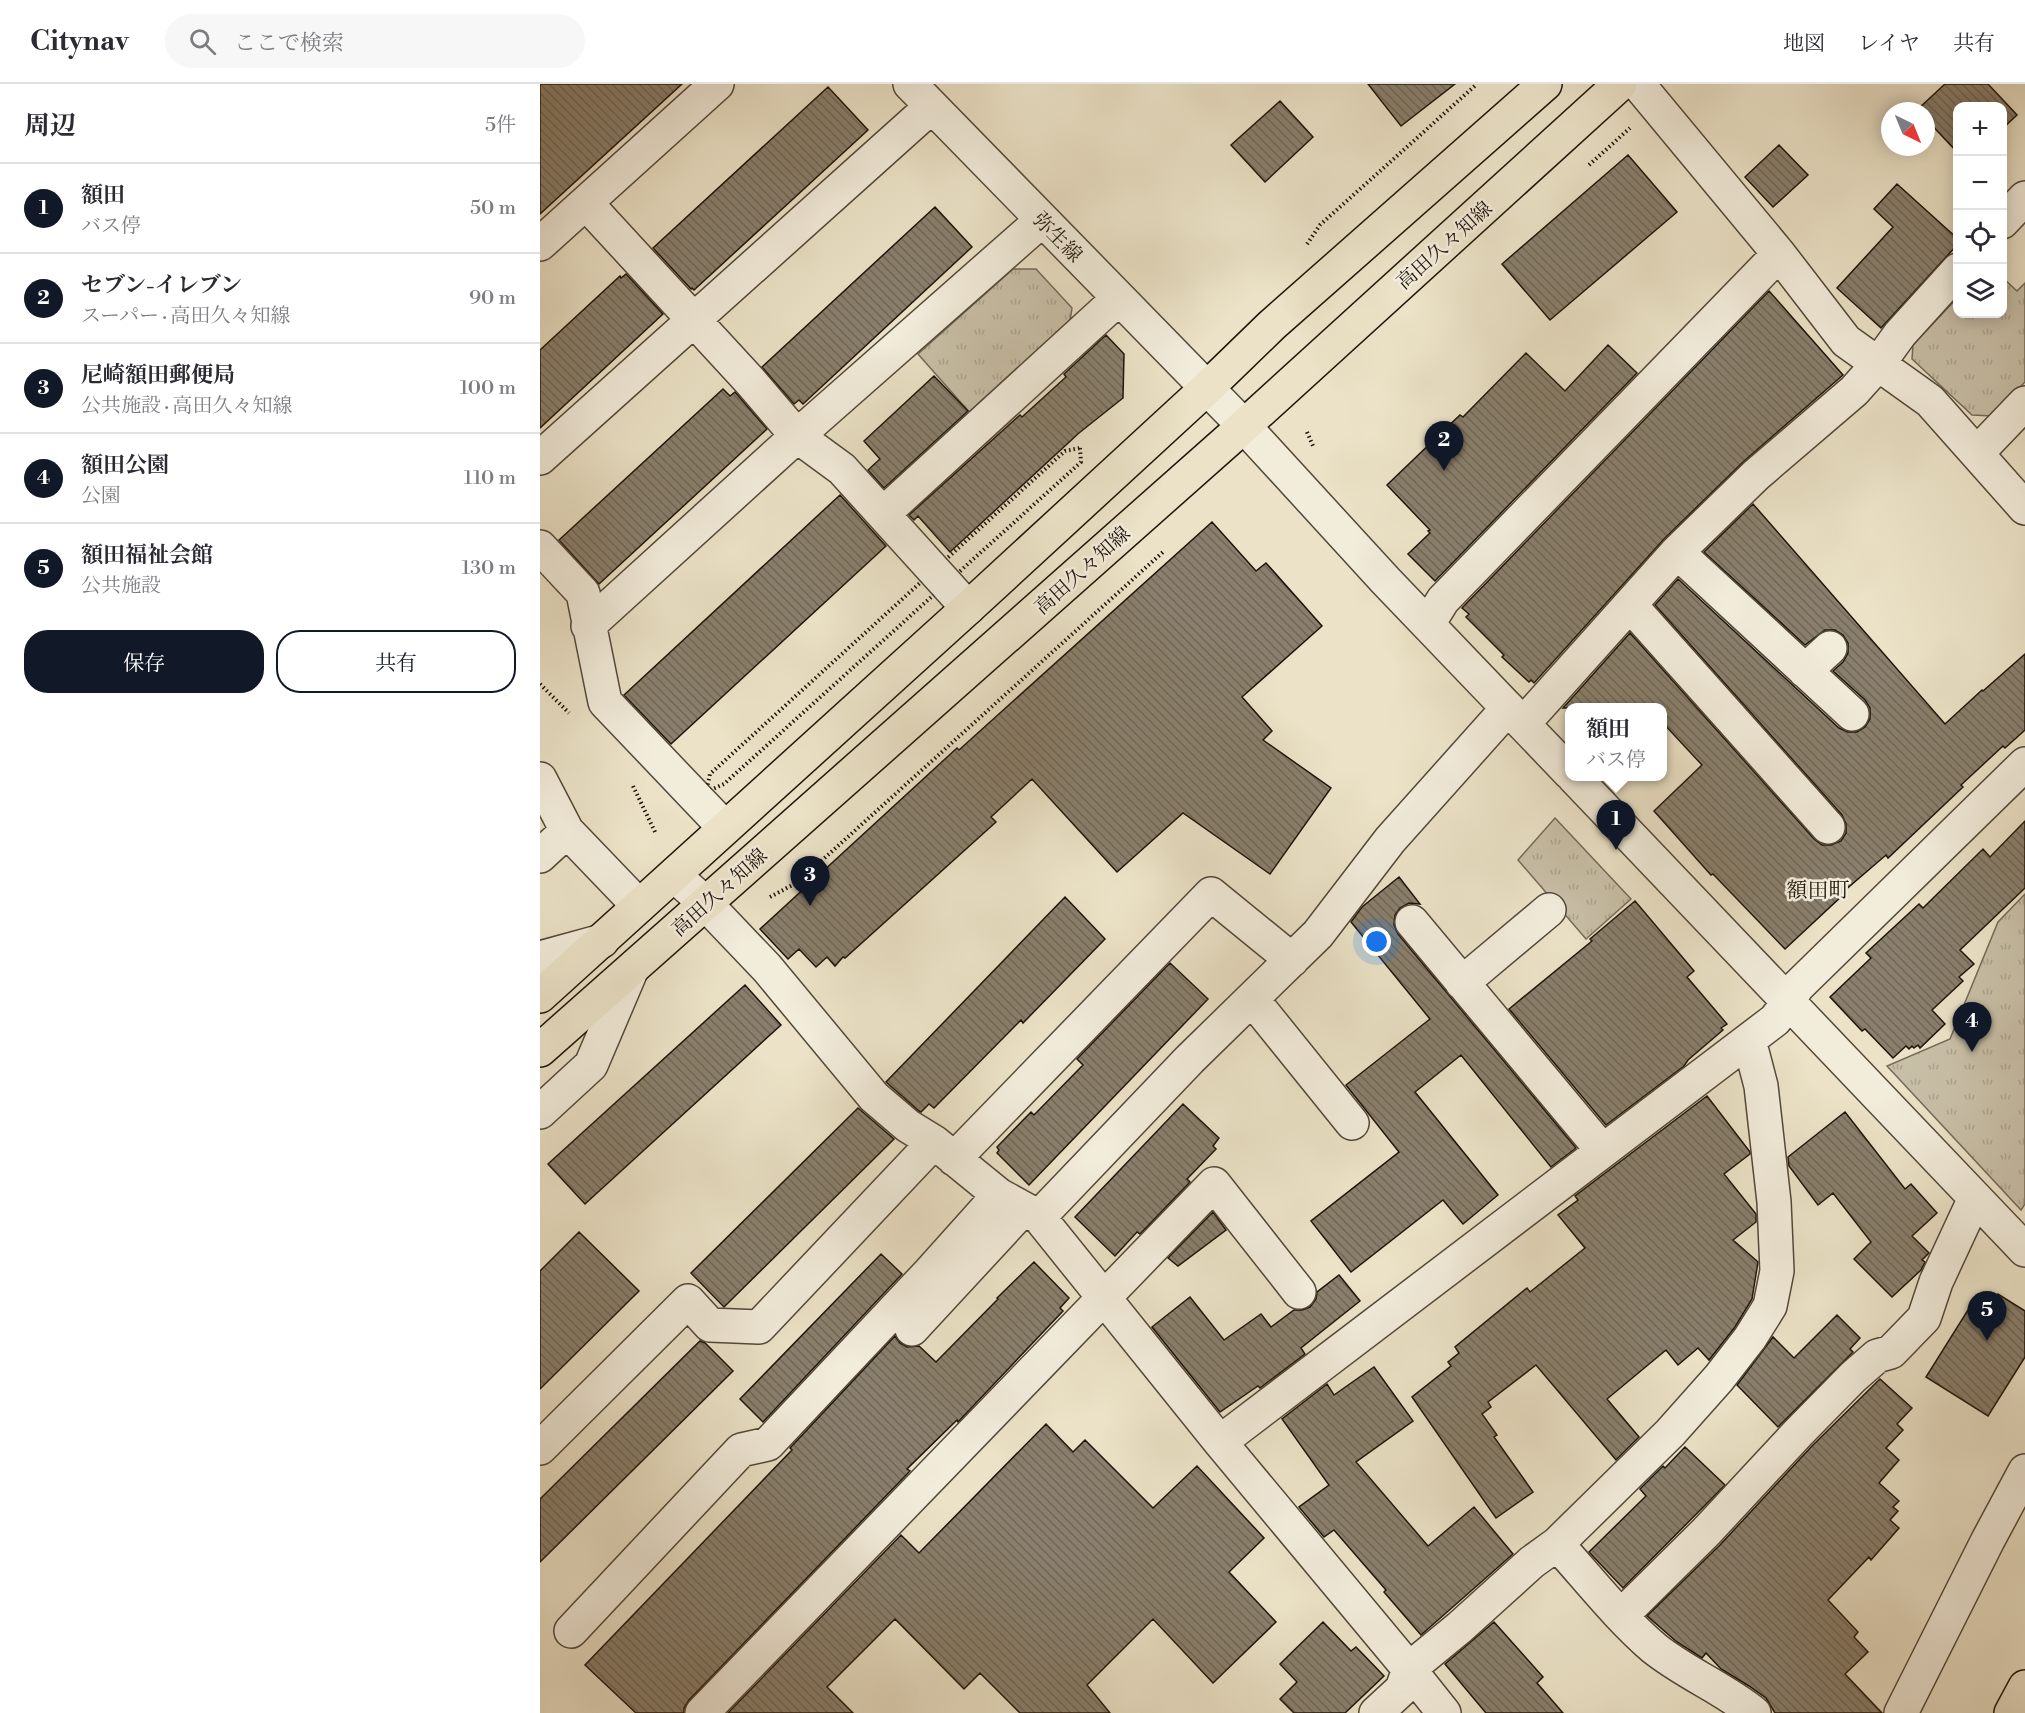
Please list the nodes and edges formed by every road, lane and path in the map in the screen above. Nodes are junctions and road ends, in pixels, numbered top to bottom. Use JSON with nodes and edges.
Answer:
{"nodes":[{"id":1,"x":717,"y":84,"type":"edge"},
{"id":2,"x":1477,"y":84,"type":"edge"},
{"id":3,"x":1545,"y":84,"type":"edge"},
{"id":4,"x":1620,"y":84,"type":"edge"},
{"id":5,"x":1638,"y":84,"type":"edge"},
{"id":6,"x":921,"y":95,"type":"edge"},
{"id":7,"x":2025,"y":198,"type":"edge"},
{"id":8,"x":586,"y":203,"type":"junction"},
{"id":9,"x":2007,"y":217,"type":"edge"},
{"id":10,"x":1042,"y":220,"type":"junction"},
{"id":11,"x":540,"y":244,"type":"edge"},
{"id":12,"x":1301,"y":251,"type":"dead end"},
{"id":13,"x":1779,"y":254,"type":"junction"},
{"id":14,"x":1953,"y":276,"type":"edge"},
{"id":15,"x":1118,"y":299,"type":"junction"},
{"id":16,"x":694,"y":320,"type":"junction"},
{"id":17,"x":1879,"y":363,"type":"junction"},
{"id":18,"x":1207,"y":388,"type":"junction"},
{"id":19,"x":2025,"y":403,"type":"edge"},
{"id":20,"x":1244,"y":426,"type":"junction"},
{"id":21,"x":797,"y":436,"type":"junction"},
{"id":22,"x":1080,"y":448,"type":"dead end"},
{"id":23,"x":1977,"y":453,"type":"junction"},
{"id":24,"x":540,"y":458,"type":"edge"},
{"id":25,"x":2025,"y":508,"type":"edge"},
{"id":26,"x":884,"y":514,"type":"junction"},
{"id":27,"x":540,"y":547,"type":"edge"},
{"id":28,"x":1163,"y":552,"type":"dead end"},
{"id":29,"x":1677,"y":552,"type":"junction"},
{"id":30,"x":933,"y":570,"type":"junction"},
{"id":31,"x":1631,"y":606,"type":"junction"},
{"id":32,"x":968,"y":608,"type":"junction"},
{"id":33,"x":1428,"y":624,"type":"junction"},
{"id":34,"x":588,"y":626,"type":"junction"},
{"id":35,"x":1830,"y":648,"type":"dead end"},
{"id":36,"x":1805,"y":671,"type":"junction"},
{"id":37,"x":1852,"y":714,"type":"dead end"},
{"id":38,"x":1515,"y":716,"type":"junction"},
{"id":39,"x":2025,"y":764,"type":"edge"},
{"id":40,"x":1565,"y":769,"type":"edge"},
{"id":41,"x":540,"y":779,"type":"edge"},
{"id":42,"x":1577,"y":781,"type":"edge"},
{"id":43,"x":706,"y":792,"type":"dead end"},
{"id":44,"x":1828,"y":827,"type":"dead end"},
{"id":45,"x":725,"y":828,"type":"junction"},
{"id":46,"x":567,"y":831,"type":"junction"},
{"id":47,"x":540,"y":856,"type":"edge"},
{"id":48,"x":674,"y":875,"type":"junction"},
{"id":49,"x":769,"y":897,"type":"dead end"},
{"id":50,"x":706,"y":904,"type":"junction"},
{"id":51,"x":639,"y":906,"type":"junction"},
{"id":52,"x":1549,"y":910,"type":"dead end"},
{"id":53,"x":1412,"y":922,"type":"dead end"},
{"id":54,"x":602,"y":941,"type":"junction"},
{"id":55,"x":540,"y":958,"type":"edge"},
{"id":56,"x":1292,"y":960,"type":"junction"},
{"id":57,"x":631,"y":971,"type":"junction"},
{"id":58,"x":1462,"y":983,"type":"junction"},
{"id":59,"x":540,"y":996,"type":"edge"},
{"id":60,"x":1252,"y":999,"type":"junction"},
{"id":61,"x":1788,"y":1004,"type":"junction"},
{"id":62,"x":1749,"y":1040,"type":"junction"},
{"id":63,"x":540,"y":1050,"type":"edge"},
{"id":64,"x":540,"y":1112,"type":"edge"},
{"id":65,"x":1352,"y":1123,"type":"dead end"},
{"id":66,"x":944,"y":1150,"type":"junction"},
{"id":67,"x":1602,"y":1150,"type":"junction"},
{"id":68,"x":1975,"y":1198,"type":"junction"},
{"id":69,"x":1021,"y":1207,"type":"junction"},
{"id":70,"x":2025,"y":1250,"type":"edge"},
{"id":71,"x":1299,"y":1292,"type":"dead end"},
{"id":72,"x":1103,"y":1297,"type":"junction"},
{"id":73,"x":912,"y":1329,"type":"dead end"},
{"id":74,"x":1220,"y":1442,"type":"junction"},
{"id":75,"x":540,"y":1448,"type":"edge"},
{"id":76,"x":2025,"y":1471,"type":"edge"},
{"id":77,"x":1557,"y":1544,"type":"junction"},
{"id":78,"x":1621,"y":1616,"type":"junction"},
{"id":79,"x":571,"y":1632,"type":"dead end"},
{"id":80,"x":1409,"y":1669,"type":"junction"},
{"id":81,"x":2025,"y":1687,"type":"edge"},
{"id":82,"x":702,"y":1713,"type":"edge"},
{"id":83,"x":1376,"y":1713,"type":"edge"},
{"id":84,"x":1444,"y":1713,"type":"edge"},
{"id":85,"x":1755,"y":1713,"type":"edge"},
{"id":86,"x":1901,"y":1713,"type":"edge"},
{"id":87,"x":2011,"y":1713,"type":"edge"}],
"edges":[{"from":1,"to":8,"type":"street"},
{"from":2,"to":12,"type":"path"},
{"from":3,"to":18,"type":"main road"},
{"from":4,"to":20,"type":"main road","name":"高田久々知線"},
{"from":5,"to":13,"type":"street"},
{"from":6,"to":10,"type":"street","name":"弥生線"},
{"from":6,"to":16,"type":"street"},
{"from":7,"to":9,"type":"street"},
{"from":8,"to":11,"type":"street"},
{"from":8,"to":16,"type":"street"},
{"from":10,"to":15,"type":"street","name":"弥生線"},
{"from":10,"to":21,"type":"street"},
{"from":13,"to":17,"type":"street"},
{"from":13,"to":33,"type":"street"},
{"from":14,"to":17,"type":"street"},
{"from":15,"to":18,"type":"street","name":"弥生線"},
{"from":15,"to":26,"type":"street"},
{"from":16,"to":21,"type":"street"},
{"from":16,"to":24,"type":"street"},
{"from":17,"to":23,"type":"street"},
{"from":17,"to":29,"type":"street"},
{"from":18,"to":20,"type":"street","name":"弥生線"},
{"from":18,"to":32,"type":"main road"},
{"from":19,"to":23,"type":"street"},
{"from":20,"to":33,"type":"street","name":"弥生線"},
{"from":20,"to":50,"type":"main road","name":"高田久々知線"},
{"from":21,"to":26,"type":"street"},
{"from":21,"to":34,"type":"street"},
{"from":22,"to":30,"type":"path"},
{"from":23,"to":25,"type":"street"},
{"from":26,"to":30,"type":"street"},
{"from":27,"to":34,"type":"street"},
{"from":28,"to":49,"type":"path"},
{"from":29,"to":31,"type":"street"},
{"from":29,"to":36,"type":"street"},
{"from":30,"to":32,"type":"street"},
{"from":30,"to":43,"type":"path"},
{"from":31,"to":38,"type":"street"},
{"from":31,"to":44,"type":"street"},
{"from":32,"to":45,"type":"main road"},
{"from":33,"to":38,"type":"street","name":"弥生線"},
{"from":34,"to":45,"type":"street"},
{"from":35,"to":36,"type":"street"},
{"from":36,"to":37,"type":"street"},
{"from":38,"to":40,"type":"street","name":"弥生線"},
{"from":38,"to":56,"type":"street"},
{"from":39,"to":61,"type":"street"},
{"from":41,"to":46,"type":"street"},
{"from":42,"to":61,"type":"street"},
{"from":45,"to":48,"type":"main road"},
{"from":46,"to":47,"type":"street"},
{"from":46,"to":51,"type":"street"},
{"from":48,"to":50,"type":"street"},
{"from":48,"to":51,"type":"main road"},
{"from":50,"to":57,"type":"main road","name":"高田久々知線"},
{"from":50,"to":66,"type":"street"},
{"from":51,"to":54,"type":"main road"},
{"from":52,"to":58,"type":"street"},
{"from":53,"to":58,"type":"street"},
{"from":54,"to":55,"type":"street"},
{"from":54,"to":59,"type":"main road"},
{"from":56,"to":60,"type":"street"},
{"from":56,"to":66,"type":"street"},
{"from":57,"to":63,"type":"main road","name":"高田久々知線"},
{"from":57,"to":64,"type":"street"},
{"from":58,"to":67,"type":"street"},
{"from":60,"to":65,"type":"street"},
{"from":60,"to":69,"type":"street"},
{"from":61,"to":62,"type":"street"},
{"from":61,"to":68,"type":"street"},
{"from":62,"to":67,"type":"street"},
{"from":62,"to":77,"type":"street"},
{"from":66,"to":69,"type":"street"},
{"from":66,"to":75,"type":"street"},
{"from":67,"to":74,"type":"street"},
{"from":68,"to":70,"type":"street"},
{"from":68,"to":78,"type":"street"},
{"from":69,"to":72,"type":"street"},
{"from":69,"to":73,"type":"street"},
{"from":69,"to":79,"type":"street"},
{"from":71,"to":72,"type":"street"},
{"from":72,"to":74,"type":"street"},
{"from":72,"to":82,"type":"street"},
{"from":74,"to":80,"type":"street"},
{"from":76,"to":86,"type":"street"},
{"from":77,"to":78,"type":"street"},
{"from":77,"to":80,"type":"street"},
{"from":78,"to":85,"type":"street"},
{"from":80,"to":83,"type":"street"},
{"from":80,"to":84,"type":"street"},
{"from":81,"to":87,"type":"main road"}]}
